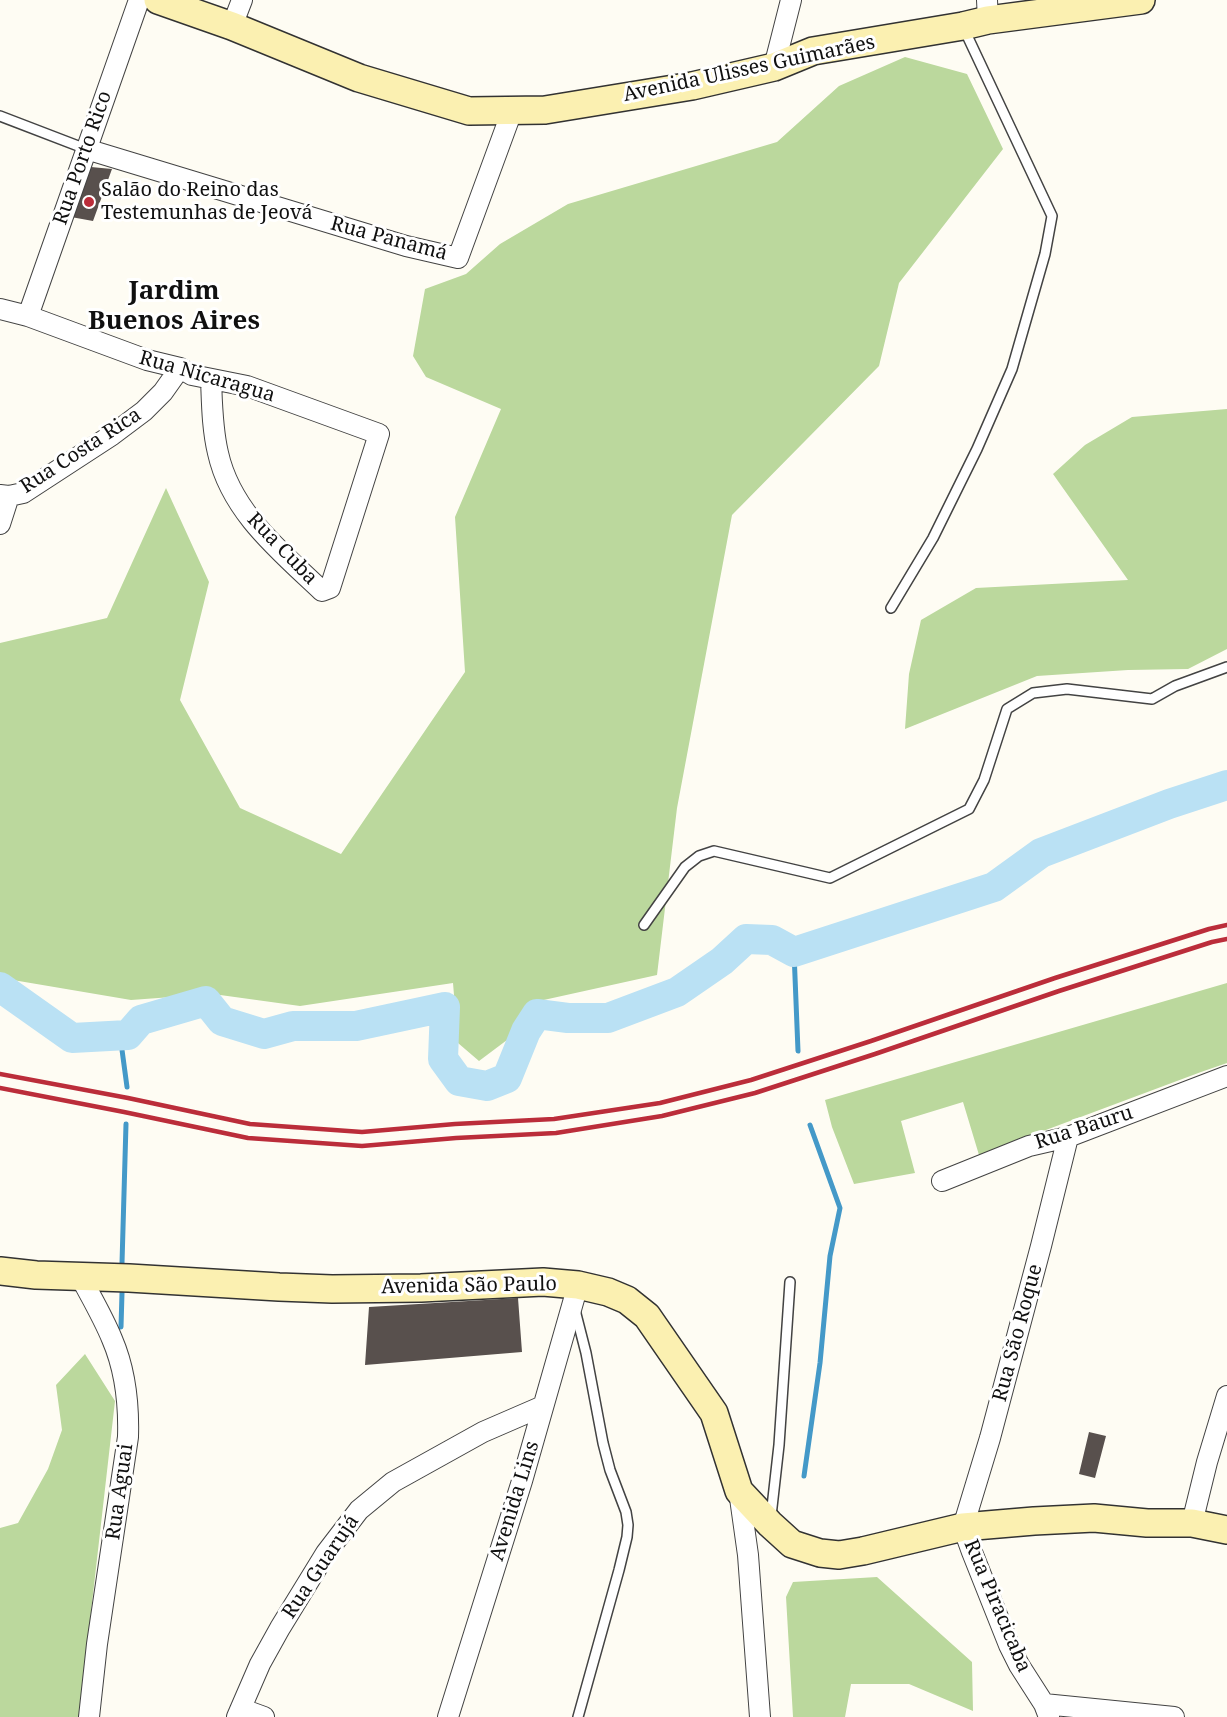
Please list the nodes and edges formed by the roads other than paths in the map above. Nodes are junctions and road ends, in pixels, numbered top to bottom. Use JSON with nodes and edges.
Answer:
{"nodes":[{"id":1,"x":139,"y":0,"type":"edge"},
{"id":2,"x":158,"y":0,"type":"edge"},
{"id":3,"x":242,"y":0,"type":"edge"},
{"id":4,"x":791,"y":0,"type":"edge"},
{"id":5,"x":1141,"y":0,"type":"edge"},
{"id":6,"x":979,"y":15,"type":"edge"},
{"id":7,"x":232,"y":26,"type":"junction"},
{"id":8,"x":774,"y":67,"type":"junction"},
{"id":9,"x":512,"y":111,"type":"junction"},
{"id":10,"x":0,"y":116,"type":"edge"},
{"id":11,"x":86,"y":149,"type":"junction"},
{"id":12,"x":0,"y":309,"type":"edge"},
{"id":13,"x":28,"y":316,"type":"junction"},
{"id":14,"x":180,"y":368,"type":"junction"},
{"id":15,"x":211,"y":379,"type":"junction"},
{"id":16,"x":379,"y":434,"type":"joint"},
{"id":17,"x":5,"y":495,"type":"edge"},
{"id":18,"x":0,"y":524,"type":"edge"},
{"id":19,"x":891,"y":608,"type":"dead end"},
{"id":20,"x":1227,"y":667,"type":"edge"},
{"id":21,"x":644,"y":925,"type":"dead end"},
{"id":22,"x":1227,"y":1076,"type":"edge"},
{"id":23,"x":1068,"y":1137,"type":"junction"},
{"id":24,"x":942,"y":1181,"type":"dead end"},
{"id":25,"x":0,"y":1271,"type":"edge"},
{"id":26,"x":80,"y":1276,"type":"junction"},
{"id":27,"x":790,"y":1282,"type":"dead end"},
{"id":28,"x":575,"y":1294,"type":"junction"},
{"id":29,"x":1227,"y":1396,"type":"edge"},
{"id":30,"x":543,"y":1406,"type":"junction"},
{"id":31,"x":739,"y":1491,"type":"junction"},
{"id":32,"x":1192,"y":1523,"type":"junction"},
{"id":33,"x":770,"y":1524,"type":"junction"},
{"id":34,"x":963,"y":1527,"type":"junction"},
{"id":35,"x":1227,"y":1530,"type":"edge"},
{"id":36,"x":1047,"y":1711,"type":"edge"},
{"id":37,"x":239,"y":1713,"type":"edge"},
{"id":38,"x":89,"y":1717,"type":"edge"},
{"id":39,"x":264,"y":1717,"type":"edge"},
{"id":40,"x":448,"y":1717,"type":"edge"},
{"id":41,"x":578,"y":1717,"type":"edge"},
{"id":42,"x":760,"y":1717,"type":"edge"},
{"id":43,"x":1174,"y":1717,"type":"edge"}],
"edges":[{"from":1,"to":11,"type":"street","name":"Rua Porto Rico"},
{"from":2,"to":7,"type":"main road","name":"Avenida Ulisses Guimarães"},
{"from":3,"to":7,"type":"street"},
{"from":4,"to":8,"type":"street"},
{"from":5,"to":6,"type":"main road","name":"Avenida Ulisses Guimarães"},
{"from":6,"to":8,"type":"main road","name":"Avenida Ulisses Guimarães"},
{"from":6,"to":19,"type":"lane"},
{"from":7,"to":9,"type":"main road","name":"Avenida Ulisses Guimarães"},
{"from":8,"to":9,"type":"main road","name":"Avenida Ulisses Guimarães"},
{"from":9,"to":11,"type":"street","name":"Rua Panamá"},
{"from":10,"to":11,"type":"lane","name":"Rua Panamá"},
{"from":11,"to":13,"type":"street","name":"Rua Porto Rico"},
{"from":12,"to":13,"type":"street","name":"Rua Nicaragua"},
{"from":13,"to":14,"type":"street","name":"Rua Nicaragua"},
{"from":14,"to":15,"type":"street","name":"Rua Nicaragua"},
{"from":14,"to":17,"type":"street","name":"Rua Costa Rica"},
{"from":15,"to":16,"type":"street","name":"Rua Nicaragua"},
{"from":15,"to":16,"type":"street","name":"Rua Cuba"},
{"from":17,"to":18,"type":"street"},
{"from":20,"to":21,"type":"lane"},
{"from":22,"to":23,"type":"street","name":"Rua Bauru"},
{"from":23,"to":24,"type":"street","name":"Rua Bauru"},
{"from":23,"to":34,"type":"street","name":"Rua São Roque"},
{"from":25,"to":26,"type":"main road","name":"Avenida São Paulo"},
{"from":26,"to":28,"type":"main road","name":"Avenida São Paulo"},
{"from":26,"to":38,"type":"street","name":"Rua Aguai"},
{"from":27,"to":33,"type":"lane"},
{"from":28,"to":30,"type":"street","name":"Avenida Lins"},
{"from":28,"to":31,"type":"main road","name":"Avenida São Paulo"},
{"from":28,"to":41,"type":"lane"},
{"from":29,"to":32,"type":"street"},
{"from":30,"to":37,"type":"street","name":"Rua Guarujá"},
{"from":30,"to":40,"type":"street","name":"Avenida Lins"},
{"from":31,"to":33,"type":"main road","name":"Avenida São Paulo"},
{"from":31,"to":42,"type":"street"},
{"from":32,"to":34,"type":"main road","name":"Avenida São Paulo"},
{"from":32,"to":35,"type":"main road","name":"Avenida São Paulo"},
{"from":33,"to":34,"type":"main road","name":"Avenida São Paulo"},
{"from":34,"to":36,"type":"street","name":"Rua Piracicaba"},
{"from":36,"to":43,"type":"street"},
{"from":37,"to":39,"type":"street"}]}
